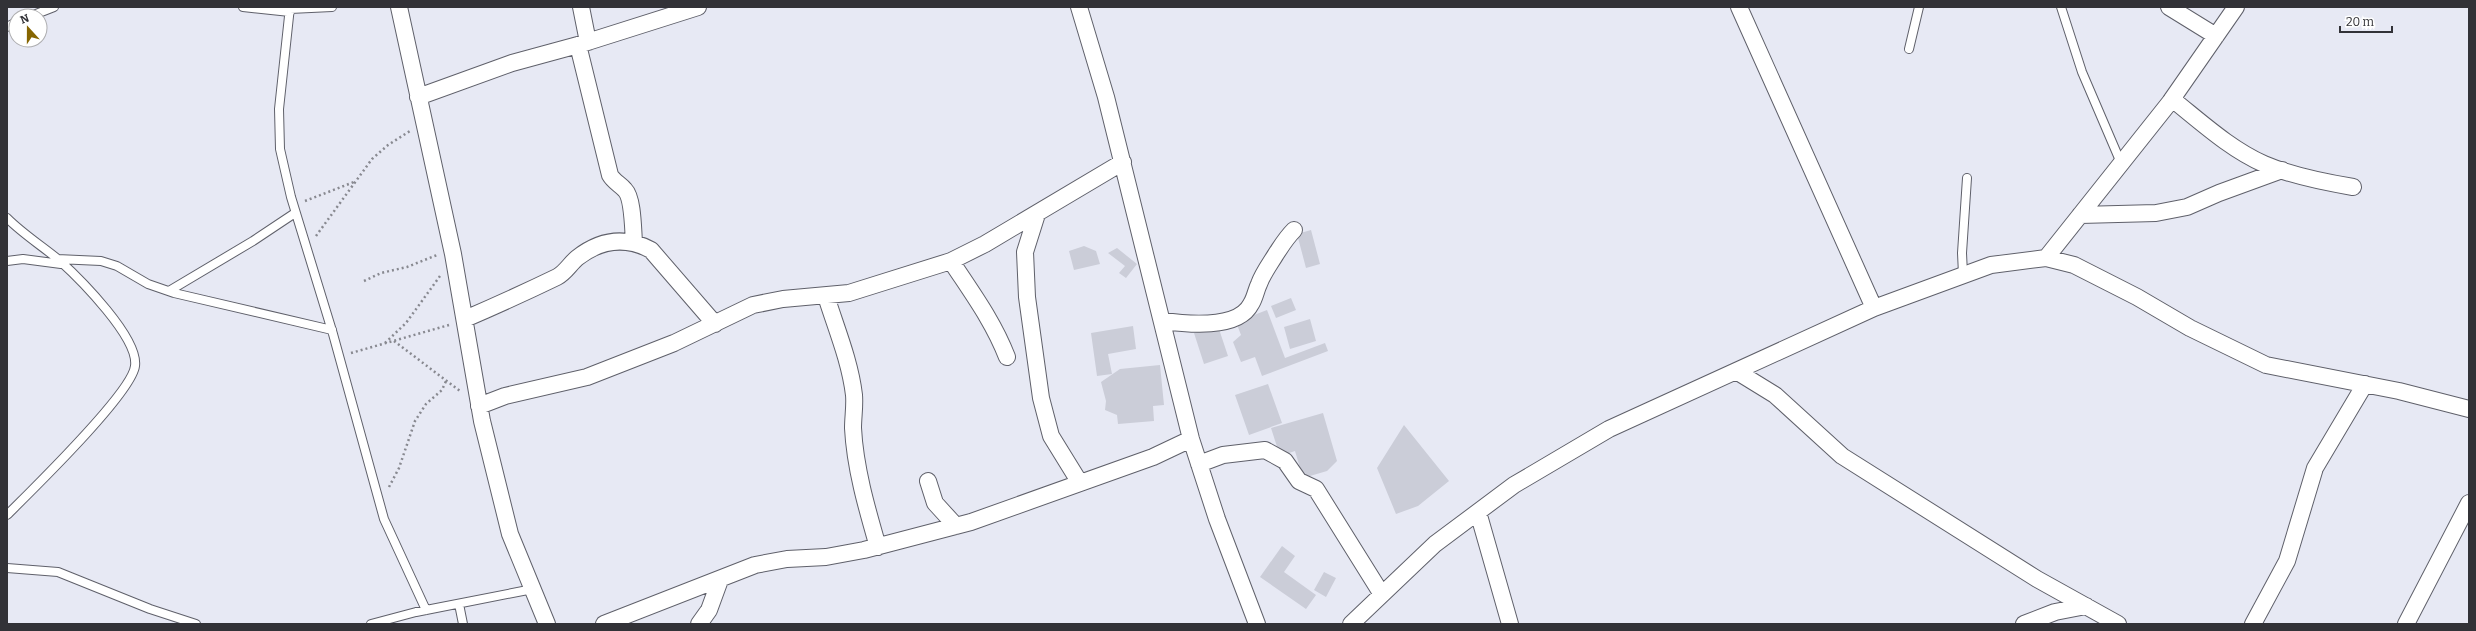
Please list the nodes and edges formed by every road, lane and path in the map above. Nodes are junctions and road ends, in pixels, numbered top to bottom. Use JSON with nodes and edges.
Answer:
{"nodes":[{"id":1,"x":243,"y":7,"type":"edge"},
{"id":2,"x":332,"y":7,"type":"edge"},
{"id":3,"x":399,"y":7,"type":"edge"},
{"id":4,"x":581,"y":7,"type":"edge"},
{"id":5,"x":698,"y":7,"type":"edge"},
{"id":6,"x":1079,"y":7,"type":"edge"},
{"id":7,"x":1739,"y":7,"type":"edge"},
{"id":8,"x":1919,"y":7,"type":"edge"},
{"id":9,"x":2062,"y":7,"type":"edge"},
{"id":10,"x":2168,"y":7,"type":"edge"},
{"id":11,"x":2236,"y":7,"type":"edge"},
{"id":12,"x":290,"y":10,"type":"edge"},
{"id":13,"x":2216,"y":36,"type":"junction"},
{"id":14,"x":583,"y":44,"type":"junction"},
{"id":15,"x":1909,"y":49,"type":"dead end"},
{"id":16,"x":418,"y":97,"type":"junction"},
{"id":17,"x":2172,"y":99,"type":"junction"},
{"id":18,"x":423,"y":121,"type":"junction"},
{"id":19,"x":1123,"y":162,"type":"junction"},
{"id":20,"x":2120,"y":163,"type":"junction"},
{"id":21,"x":2282,"y":170,"type":"junction"},
{"id":22,"x":1967,"y":178,"type":"dead end"},
{"id":23,"x":355,"y":181,"type":"junction"},
{"id":24,"x":2353,"y":187,"type":"dead end"},
{"id":25,"x":294,"y":210,"type":"junction"},
{"id":26,"x":1037,"y":214,"type":"junction"},
{"id":27,"x":2080,"y":215,"type":"junction"},
{"id":28,"x":7,"y":218,"type":"edge"},
{"id":29,"x":1294,"y":230,"type":"dead end"},
{"id":30,"x":634,"y":242,"type":"junction"},
{"id":31,"x":307,"y":249,"type":"junction"},
{"id":32,"x":452,"y":252,"type":"junction"},
{"id":33,"x":2046,"y":258,"type":"junction"},
{"id":34,"x":7,"y":261,"type":"edge"},
{"id":35,"x":60,"y":261,"type":"junction"},
{"id":36,"x":951,"y":261,"type":"junction"},
{"id":37,"x":1963,"y":274,"type":"junction"},
{"id":38,"x":364,"y":281,"type":"dead end"},
{"id":39,"x":168,"y":291,"type":"junction"},
{"id":40,"x":826,"y":296,"type":"junction"},
{"id":41,"x":1874,"y":308,"type":"junction"},
{"id":42,"x":465,"y":320,"type":"junction"},
{"id":43,"x":1162,"y":322,"type":"junction"},
{"id":44,"x":715,"y":324,"type":"junction"},
{"id":45,"x":332,"y":330,"type":"junction"},
{"id":46,"x":394,"y":341,"type":"junction"},
{"id":47,"x":385,"y":343,"type":"junction"},
{"id":48,"x":339,"y":356,"type":"junction"},
{"id":49,"x":1007,"y":357,"type":"dead end"},
{"id":50,"x":1736,"y":371,"type":"junction"},
{"id":51,"x":446,"y":381,"type":"junction"},
{"id":52,"x":2365,"y":384,"type":"junction"},
{"id":53,"x":479,"y":403,"type":"junction"},
{"id":54,"x":2469,"y":409,"type":"edge"},
{"id":55,"x":1190,"y":439,"type":"junction"},
{"id":56,"x":1199,"y":464,"type":"junction"},
{"id":57,"x":928,"y":481,"type":"dead end"},
{"id":58,"x":1080,"y":483,"type":"junction"},
{"id":59,"x":2469,"y":503,"type":"edge"},
{"id":60,"x":380,"y":504,"type":"junction"},
{"id":61,"x":1478,"y":512,"type":"junction"},
{"id":62,"x":7,"y":515,"type":"edge"},
{"id":63,"x":956,"y":526,"type":"junction"},
{"id":64,"x":878,"y":547,"type":"junction"},
{"id":65,"x":7,"y":568,"type":"edge"},
{"id":66,"x":720,"y":580,"type":"junction"},
{"id":67,"x":533,"y":589,"type":"junction"},
{"id":68,"x":1381,"y":594,"type":"junction"},
{"id":69,"x":459,"y":604,"type":"junction"},
{"id":70,"x":2086,"y":606,"type":"junction"},
{"id":71,"x":426,"y":610,"type":"junction"},
{"id":72,"x":196,"y":624,"type":"edge"},
{"id":73,"x":371,"y":624,"type":"edge"},
{"id":74,"x":463,"y":624,"type":"edge"},
{"id":75,"x":547,"y":624,"type":"edge"},
{"id":76,"x":604,"y":624,"type":"edge"},
{"id":77,"x":699,"y":624,"type":"edge"},
{"id":78,"x":1257,"y":624,"type":"edge"},
{"id":79,"x":1351,"y":624,"type":"edge"},
{"id":80,"x":1510,"y":624,"type":"edge"},
{"id":81,"x":2024,"y":624,"type":"edge"},
{"id":82,"x":2118,"y":624,"type":"edge"},
{"id":83,"x":2253,"y":624,"type":"edge"},
{"id":84,"x":2406,"y":624,"type":"edge"}],
"edges":[{"from":1,"to":12,"type":"lane"},
{"from":2,"to":12,"type":"lane"},
{"from":3,"to":16,"type":"street"},
{"from":4,"to":14,"type":"street"},
{"from":5,"to":14,"type":"street"},
{"from":6,"to":19,"type":"street"},
{"from":7,"to":41,"type":"street"},
{"from":8,"to":15,"type":"lane"},
{"from":9,"to":20,"type":"lane"},
{"from":10,"to":13,"type":"street"},
{"from":11,"to":13,"type":"street"},
{"from":12,"to":25,"type":"lane"},
{"from":13,"to":17,"type":"street"},
{"from":14,"to":16,"type":"street"},
{"from":14,"to":30,"type":"street"},
{"from":16,"to":18,"type":"street"},
{"from":17,"to":20,"type":"street"},
{"from":17,"to":21,"type":"street"},
{"from":18,"to":23,"type":"path"},
{"from":18,"to":32,"type":"street"},
{"from":19,"to":26,"type":"street"},
{"from":19,"to":43,"type":"street"},
{"from":20,"to":27,"type":"street"},
{"from":21,"to":24,"type":"street"},
{"from":21,"to":27,"type":"street"},
{"from":22,"to":37,"type":"lane"},
{"from":23,"to":25,"type":"path"},
{"from":23,"to":31,"type":"path"},
{"from":25,"to":31,"type":"lane"},
{"from":25,"to":39,"type":"lane"},
{"from":26,"to":36,"type":"street"},
{"from":26,"to":58,"type":"street"},
{"from":27,"to":33,"type":"street"},
{"from":28,"to":35,"type":"lane"},
{"from":29,"to":43,"type":"street"},
{"from":30,"to":42,"type":"street"},
{"from":30,"to":44,"type":"street"},
{"from":31,"to":45,"type":"lane"},
{"from":32,"to":38,"type":"path"},
{"from":32,"to":42,"type":"street"},
{"from":32,"to":47,"type":"path"},
{"from":33,"to":37,"type":"street"},
{"from":33,"to":52,"type":"street"},
{"from":34,"to":35,"type":"lane"},
{"from":35,"to":39,"type":"lane"},
{"from":35,"to":62,"type":"lane"},
{"from":36,"to":40,"type":"street"},
{"from":36,"to":49,"type":"street"},
{"from":37,"to":41,"type":"street"},
{"from":39,"to":45,"type":"lane"},
{"from":40,"to":44,"type":"street"},
{"from":40,"to":64,"type":"street"},
{"from":41,"to":50,"type":"street"},
{"from":42,"to":46,"type":"path"},
{"from":42,"to":53,"type":"street"},
{"from":43,"to":55,"type":"street"},
{"from":44,"to":53,"type":"street"},
{"from":45,"to":48,"type":"lane"},
{"from":46,"to":47,"type":"path"},
{"from":46,"to":51,"type":"path"},
{"from":47,"to":48,"type":"path"},
{"from":48,"to":60,"type":"lane"},
{"from":50,"to":61,"type":"street"},
{"from":50,"to":70,"type":"street"},
{"from":51,"to":53,"type":"path"},
{"from":51,"to":60,"type":"path"},
{"from":52,"to":54,"type":"street"},
{"from":52,"to":83,"type":"street"},
{"from":53,"to":67,"type":"street"},
{"from":55,"to":56,"type":"street"},
{"from":55,"to":58,"type":"street"},
{"from":56,"to":68,"type":"street"},
{"from":56,"to":78,"type":"street"},
{"from":57,"to":63,"type":"street"},
{"from":58,"to":63,"type":"street"},
{"from":59,"to":84,"type":"street"},
{"from":60,"to":71,"type":"lane"},
{"from":61,"to":68,"type":"street"},
{"from":61,"to":80,"type":"street"},
{"from":63,"to":64,"type":"street"},
{"from":64,"to":66,"type":"street"},
{"from":65,"to":72,"type":"lane"},
{"from":66,"to":76,"type":"street"},
{"from":66,"to":77,"type":"street"},
{"from":67,"to":69,"type":"lane"},
{"from":67,"to":75,"type":"street"},
{"from":68,"to":79,"type":"street"},
{"from":69,"to":71,"type":"lane"},
{"from":69,"to":74,"type":"lane"},
{"from":70,"to":81,"type":"street"},
{"from":70,"to":82,"type":"street"},
{"from":71,"to":73,"type":"lane"}]}
